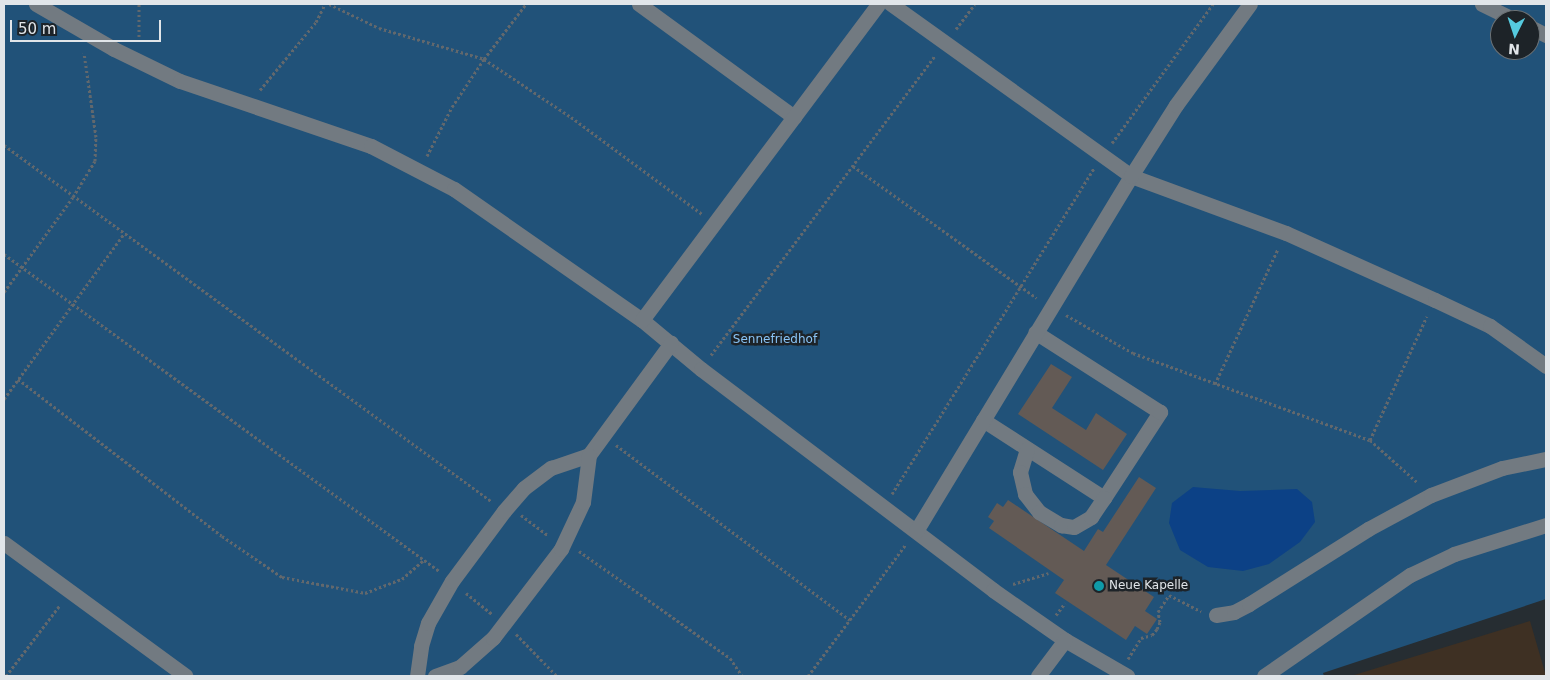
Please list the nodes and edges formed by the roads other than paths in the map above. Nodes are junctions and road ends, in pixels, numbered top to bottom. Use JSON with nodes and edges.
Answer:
{"nodes":[{"id":1,"x":36,"y":4,"type":"edge"},
{"id":2,"x":639,"y":4,"type":"edge"},
{"id":3,"x":878,"y":4,"type":"edge"},
{"id":4,"x":891,"y":4,"type":"edge"},
{"id":5,"x":1250,"y":4,"type":"edge"},
{"id":6,"x":1482,"y":4,"type":"edge"},
{"id":7,"x":1494,"y":10,"type":"edge"},
{"id":8,"x":794,"y":118,"type":"junction"},
{"id":9,"x":1131,"y":176,"type":"junction"},
{"id":10,"x":642,"y":320,"type":"junction"},
{"id":11,"x":1036,"y":332,"type":"junction"},
{"id":12,"x":671,"y":343,"type":"junction"},
{"id":13,"x":1546,"y":366,"type":"edge"},
{"id":14,"x":982,"y":420,"type":"junction"},
{"id":15,"x":1027,"y":448,"type":"junction"},
{"id":16,"x":589,"y":455,"type":"junction"},
{"id":17,"x":1546,"y":459,"type":"edge"},
{"id":18,"x":1104,"y":498,"type":"junction"},
{"id":19,"x":1546,"y":525,"type":"edge"},
{"id":20,"x":916,"y":531,"type":"junction"},
{"id":21,"x":4,"y":542,"type":"edge"},
{"id":22,"x":1216,"y":615,"type":"road end"},
{"id":23,"x":1065,"y":640,"type":"junction"},
{"id":24,"x":1123,"y":674,"type":"edge"},
{"id":25,"x":186,"y":676,"type":"edge"},
{"id":26,"x":417,"y":676,"type":"edge"},
{"id":27,"x":434,"y":676,"type":"edge"},
{"id":28,"x":1038,"y":676,"type":"edge"},
{"id":29,"x":1264,"y":676,"type":"edge"}],
"edges":[{"from":1,"to":10,"type":"lane"},
{"from":2,"to":8,"type":"lane"},
{"from":3,"to":8,"type":"lane"},
{"from":4,"to":9,"type":"lane"},
{"from":5,"to":9,"type":"lane"},
{"from":6,"to":7,"type":"lane"},
{"from":8,"to":10,"type":"lane"},
{"from":9,"to":11,"type":"lane"},
{"from":9,"to":13,"type":"lane"},
{"from":10,"to":12,"type":"lane"},
{"from":11,"to":14,"type":"lane"},
{"from":11,"to":18,"type":"lane"},
{"from":12,"to":16,"type":"lane"},
{"from":12,"to":20,"type":"lane"},
{"from":14,"to":15,"type":"lane"},
{"from":14,"to":20,"type":"lane"},
{"from":15,"to":18,"type":"lane"},
{"from":15,"to":18,"type":"lane"},
{"from":16,"to":26,"type":"lane"},
{"from":16,"to":27,"type":"lane"},
{"from":17,"to":22,"type":"lane"},
{"from":19,"to":29,"type":"lane"},
{"from":20,"to":23,"type":"lane"},
{"from":21,"to":25,"type":"lane"},
{"from":23,"to":24,"type":"lane"},
{"from":23,"to":28,"type":"lane"}]}
